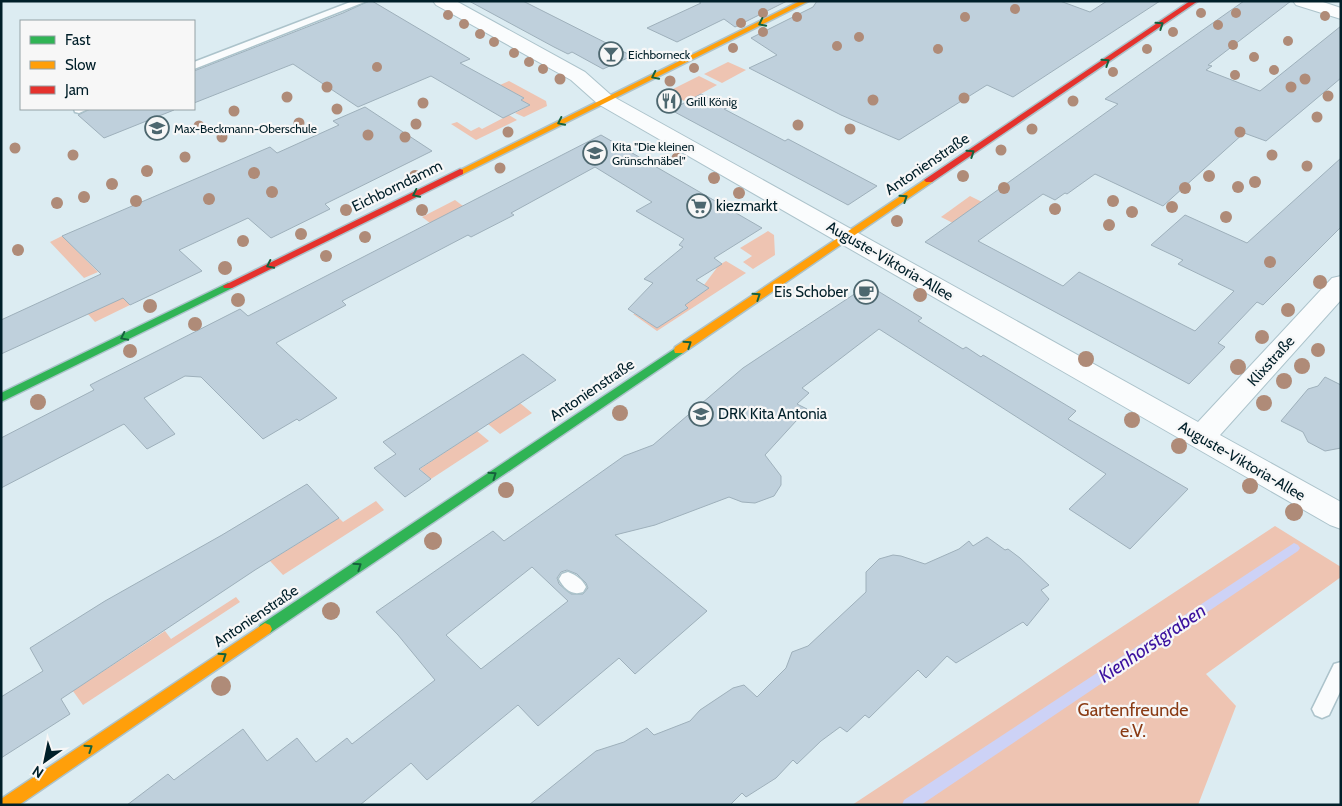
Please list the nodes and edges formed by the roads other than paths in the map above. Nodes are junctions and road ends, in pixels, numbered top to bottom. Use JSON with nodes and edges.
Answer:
{"nodes":[{"id":1,"x":362,"y":1,"type":"edge"},
{"id":2,"x":442,"y":1,"type":"edge"},
{"id":3,"x":806,"y":1,"type":"edge"},
{"id":4,"x":1195,"y":1,"type":"edge"},
{"id":5,"x":1302,"y":1,"type":"edge"},
{"id":6,"x":1341,"y":14,"type":"edge"},
{"id":7,"x":195,"y":66,"type":"edge"},
{"id":8,"x":605,"y":100,"type":"junction"},
{"id":9,"x":846,"y":236,"type":"junction"},
{"id":10,"x":1341,"y":284,"type":"edge"},
{"id":11,"x":1,"y":398,"type":"edge"},
{"id":12,"x":1200,"y":437,"type":"junction"},
{"id":13,"x":1341,"y":517,"type":"edge"},
{"id":14,"x":1341,"y":670,"type":"edge"},
{"id":15,"x":1322,"y":709,"type":"dead end"},
{"id":16,"x":5,"y":805,"type":"edge"}],
"edges":[{"from":1,"to":7,"type":"lane"},
{"from":2,"to":8,"type":"street","name":"Auguste-Viktoria-Allee"},
{"from":3,"to":8,"type":"main road","name":"Eichborndamm","one_way":true},
{"from":9,"to":4,"type":"main road","name":"Antonienstraße","one_way":true},
{"from":5,"to":6,"type":"street"},
{"from":8,"to":9,"type":"street","name":"Auguste-Viktoria-Allee"},
{"from":8,"to":11,"type":"main road","name":"Eichborndamm","one_way":true},
{"from":9,"to":12,"type":"street","name":"Auguste-Viktoria-Allee"},
{"from":16,"to":9,"type":"main road","name":"Antonienstraße","one_way":true},
{"from":10,"to":12,"type":"street","name":"Klixstraße"},
{"from":12,"to":13,"type":"street","name":"Auguste-Viktoria-Allee"},
{"from":14,"to":15,"type":"lane"}]}
